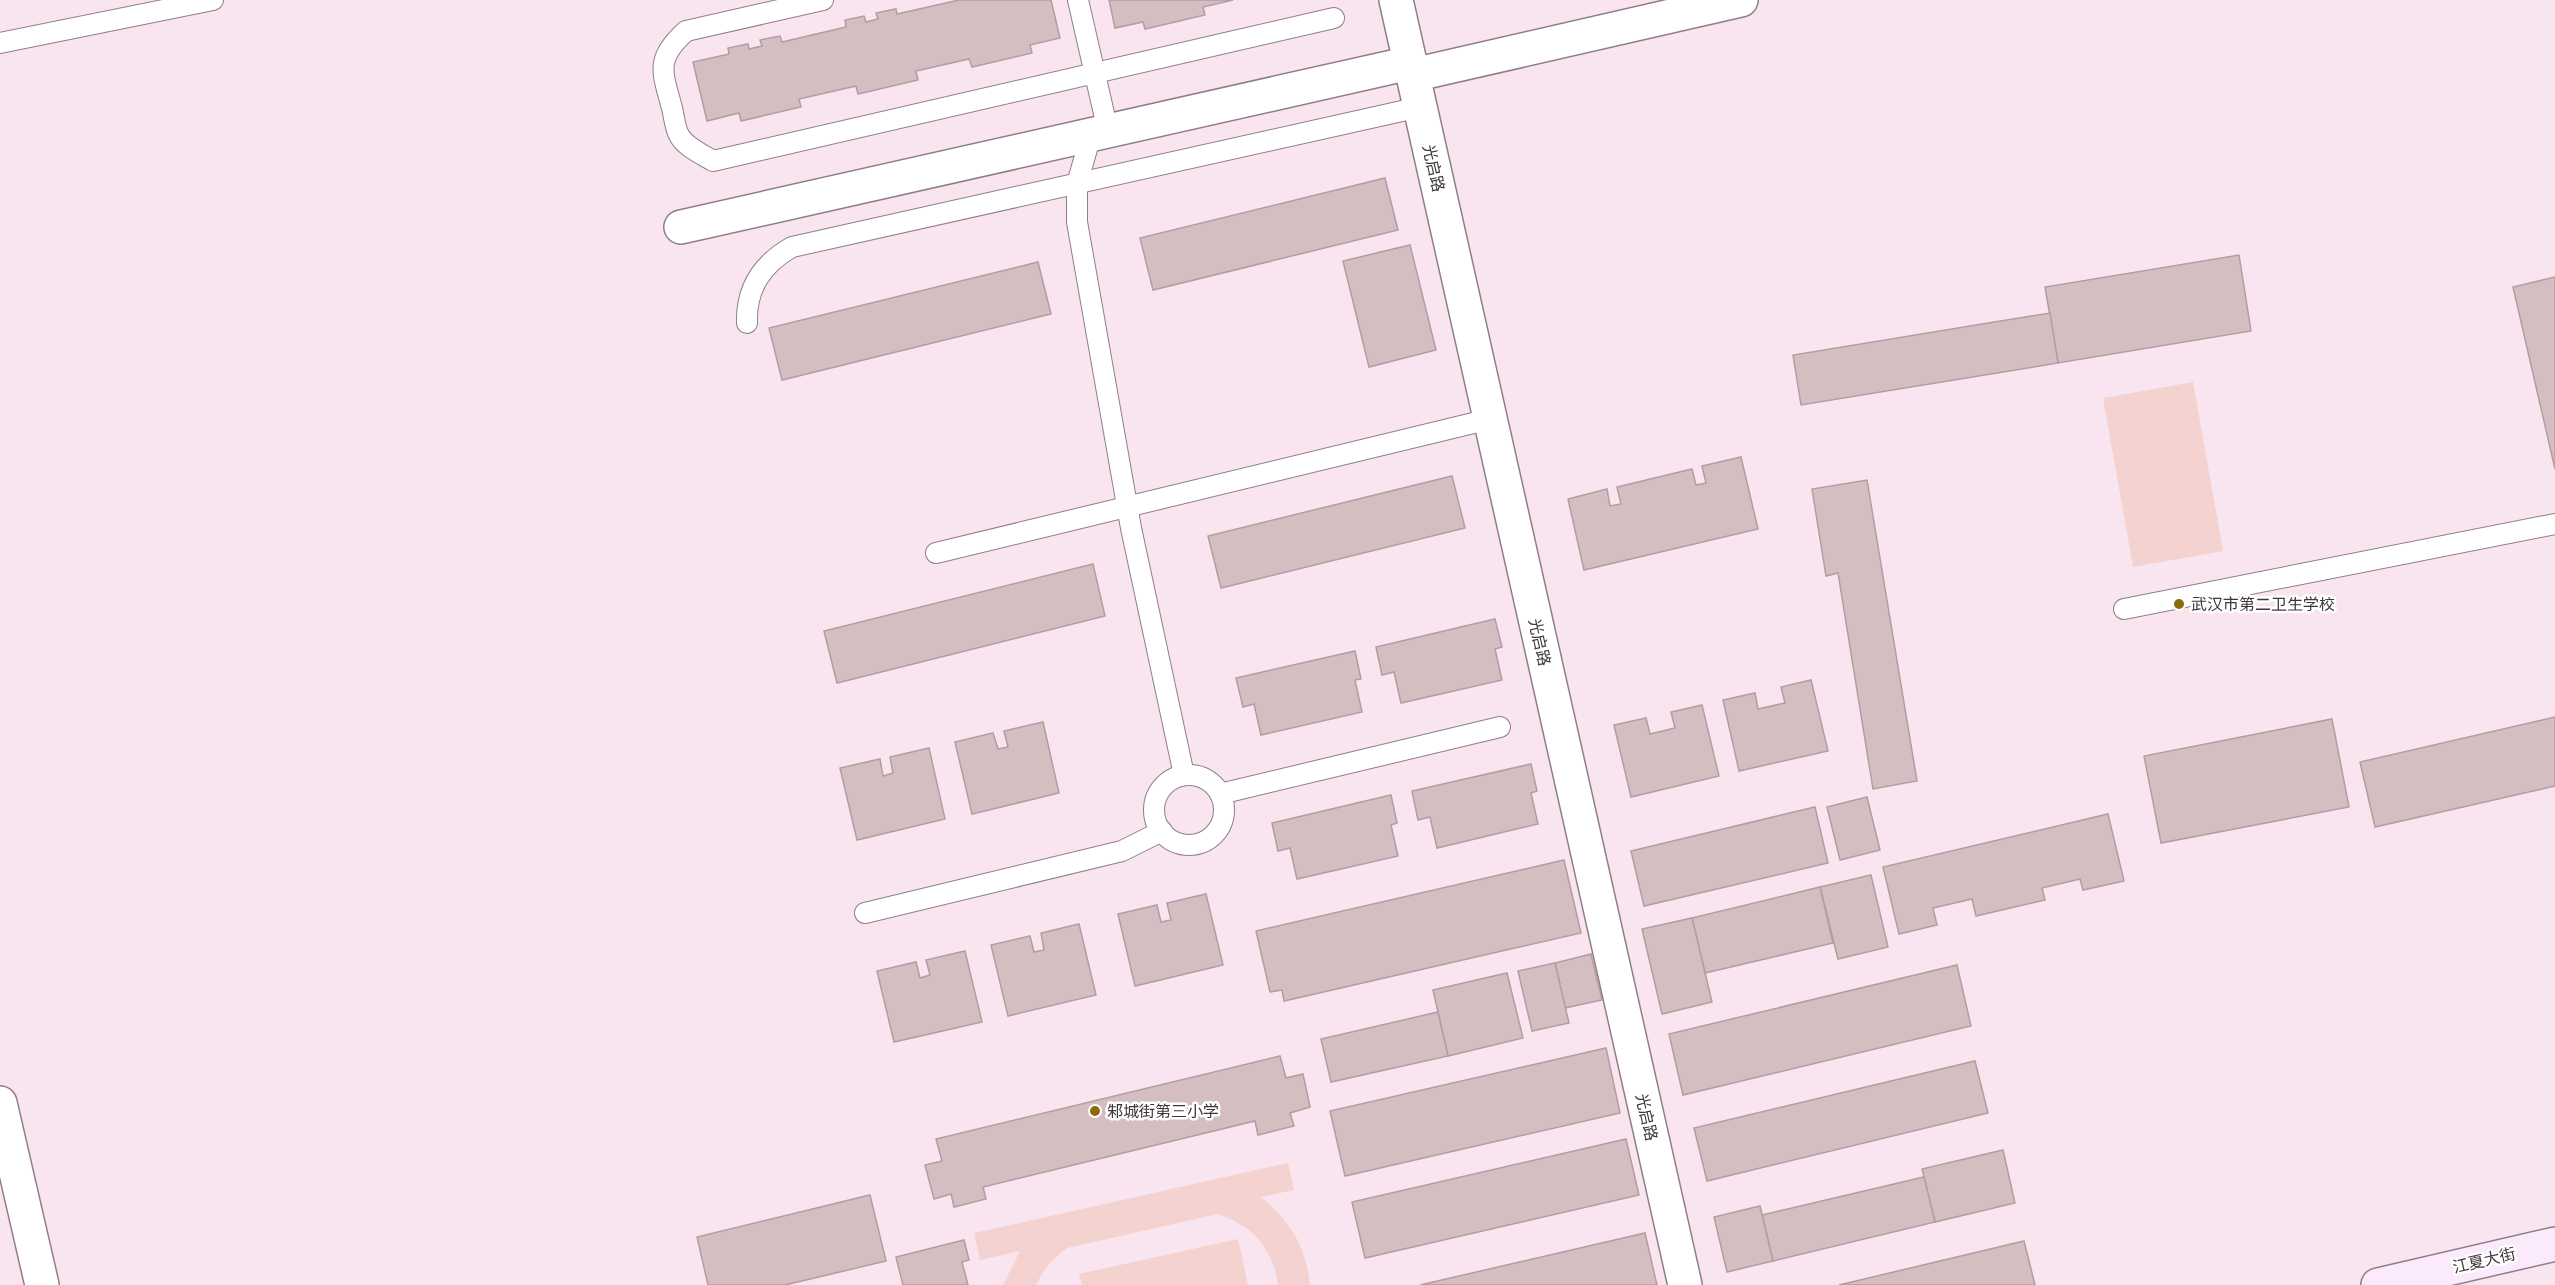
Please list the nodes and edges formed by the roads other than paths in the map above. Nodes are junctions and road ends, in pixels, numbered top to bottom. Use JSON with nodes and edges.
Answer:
{"nodes":[{"id":1,"x":213,"y":0,"type":"edge"},
{"id":2,"x":823,"y":0,"type":"edge"},
{"id":3,"x":1078,"y":0,"type":"edge"},
{"id":4,"x":1396,"y":0,"type":"edge"},
{"id":5,"x":1741,"y":0,"type":"edge"},
{"id":6,"x":770,"y":6,"type":"edge"},
{"id":7,"x":1334,"y":18,"type":"dead end"},
{"id":8,"x":0,"y":43,"type":"edge"},
{"id":9,"x":1411,"y":69,"type":"junction"},
{"id":10,"x":1095,"y":72,"type":"junction"},
{"id":11,"x":1420,"y":107,"type":"junction"},
{"id":12,"x":1100,"y":133,"type":"junction"},
{"id":13,"x":1077,"y":184,"type":"junction"},
{"id":14,"x":681,"y":227,"type":"dead end"},
{"id":15,"x":747,"y":323,"type":"dead end"},
{"id":16,"x":1490,"y":419,"type":"junction"},
{"id":17,"x":1127,"y":506,"type":"junction"},
{"id":18,"x":2555,"y":524,"type":"edge"},
{"id":19,"x":936,"y":553,"type":"dead end"},
{"id":20,"x":2124,"y":609,"type":"dead end"},
{"id":21,"x":1500,"y":727,"type":"dead end"},
{"id":22,"x":1184,"y":775,"type":"junction"},
{"id":23,"x":1220,"y":794,"type":"junction"},
{"id":24,"x":1162,"y":831,"type":"junction"},
{"id":25,"x":865,"y":913,"type":"dead end"},
{"id":26,"x":0,"y":1104,"type":"edge"},
{"id":27,"x":2555,"y":1244,"type":"edge"},
{"id":28,"x":42,"y":1285,"type":"edge"},
{"id":29,"x":1685,"y":1285,"type":"edge"},
{"id":30,"x":2378,"y":1285,"type":"edge"}],
"edges":[{"from":1,"to":8,"type":"lane"},
{"from":2,"to":6,"type":"lane"},
{"from":3,"to":10,"type":"lane"},
{"from":4,"to":9,"type":"street","name":"光启路"},
{"from":5,"to":9,"type":"street"},
{"from":6,"to":10,"type":"lane"},
{"from":7,"to":10,"type":"lane"},
{"from":9,"to":11,"type":"street","name":"光启路"},
{"from":9,"to":12,"type":"street"},
{"from":10,"to":12,"type":"lane"},
{"from":11,"to":13,"type":"lane"},
{"from":11,"to":16,"type":"street","name":"光启路"},
{"from":12,"to":13,"type":"lane"},
{"from":12,"to":14,"type":"street"},
{"from":13,"to":15,"type":"lane"},
{"from":13,"to":17,"type":"lane"},
{"from":16,"to":17,"type":"lane"},
{"from":16,"to":29,"type":"street","name":"光启路"},
{"from":17,"to":19,"type":"lane"},
{"from":17,"to":22,"type":"lane"},
{"from":18,"to":20,"type":"lane"},
{"from":21,"to":23,"type":"lane"},
{"from":22,"to":23,"type":"lane"},
{"from":22,"to":24,"type":"lane"},
{"from":23,"to":24,"type":"lane"},
{"from":24,"to":25,"type":"lane"},
{"from":26,"to":28,"type":"street"},
{"from":27,"to":30,"type":"street","name":"江夏大街"}]}
